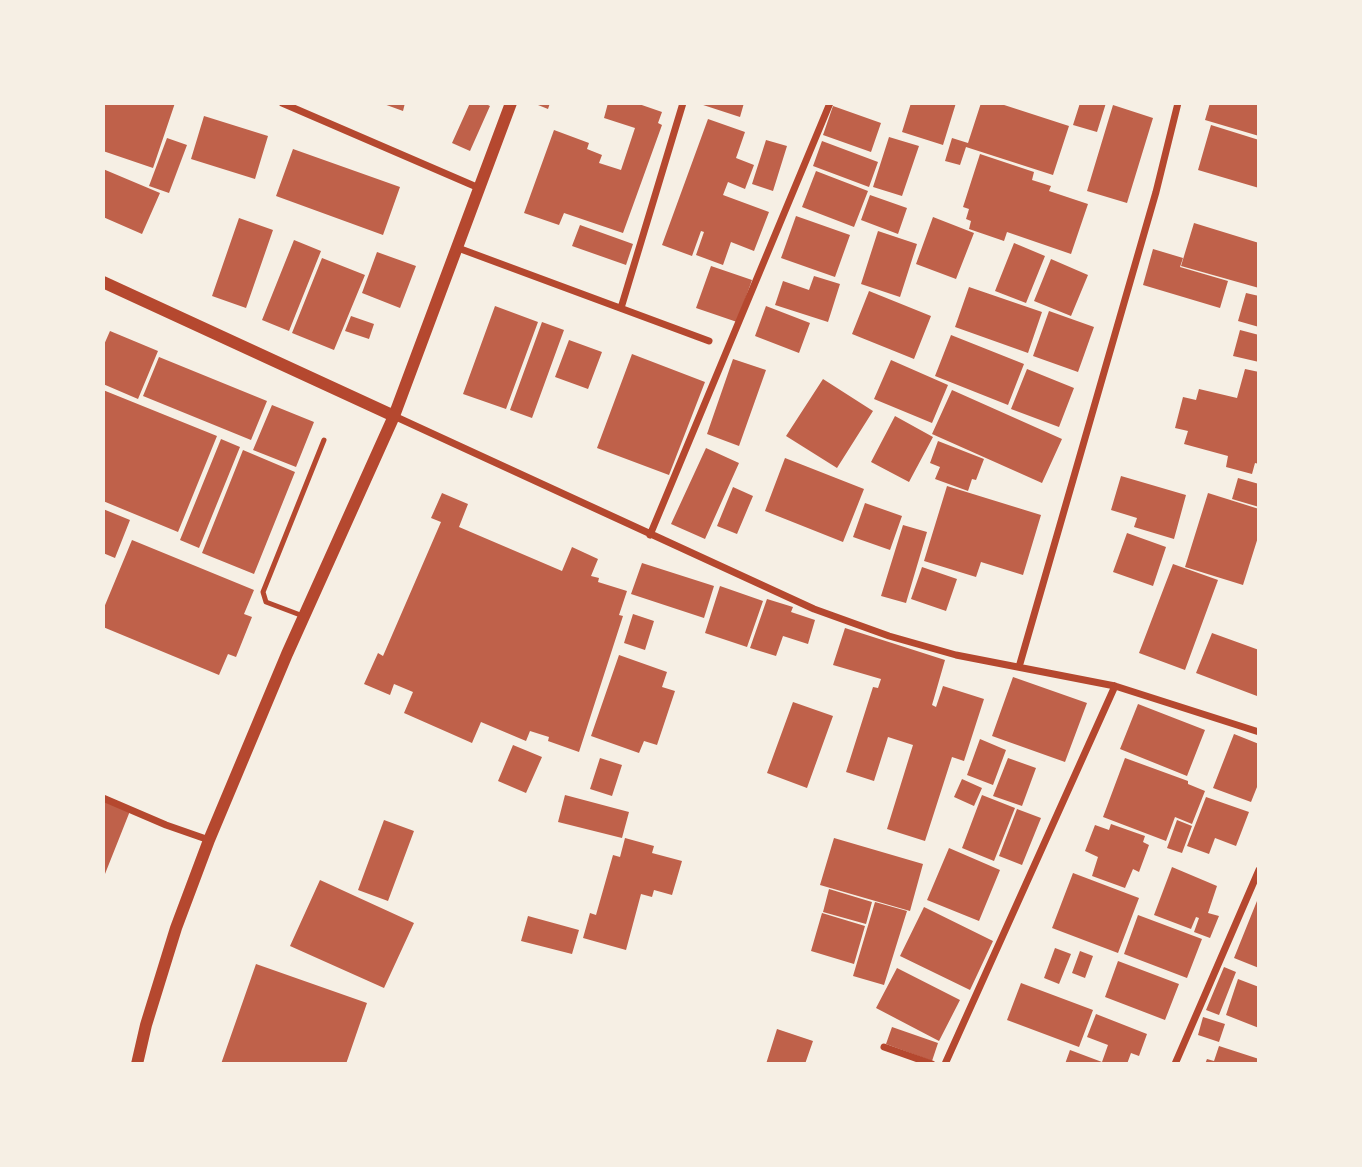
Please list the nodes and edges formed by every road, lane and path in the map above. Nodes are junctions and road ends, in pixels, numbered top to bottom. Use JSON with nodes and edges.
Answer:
{"nodes":[{"id":1,"x":282,"y":103,"type":"edge"},
{"id":2,"x":511,"y":103,"type":"edge"},
{"id":3,"x":683,"y":103,"type":"edge"},
{"id":4,"x":830,"y":103,"type":"edge"},
{"id":5,"x":1178,"y":103,"type":"edge"},
{"id":6,"x":479,"y":188,"type":"junction"},
{"id":7,"x":458,"y":248,"type":"junction"},
{"id":8,"x":103,"y":282,"type":"edge"},
{"id":9,"x":621,"y":308,"type":"junction"},
{"id":10,"x":709,"y":341,"type":"dead end"},
{"id":11,"x":394,"y":416,"type":"junction"},
{"id":12,"x":324,"y":440,"type":"dead end"},
{"id":13,"x":650,"y":535,"type":"junction"},
{"id":14,"x":304,"y":616,"type":"junction"},
{"id":15,"x":1019,"y":667,"type":"junction"},
{"id":16,"x":1115,"y":686,"type":"junction"},
{"id":17,"x":1259,"y":732,"type":"edge"},
{"id":18,"x":103,"y":798,"type":"edge"},
{"id":19,"x":209,"y":840,"type":"junction"},
{"id":20,"x":1259,"y":870,"type":"edge"},
{"id":21,"x":884,"y":1047,"type":"dead end"},
{"id":22,"x":137,"y":1064,"type":"edge"},
{"id":23,"x":932,"y":1064,"type":"edge"},
{"id":24,"x":945,"y":1064,"type":"edge"},
{"id":25,"x":1175,"y":1064,"type":"edge"}],
"edges":[{"from":1,"to":6,"type":"street"},
{"from":2,"to":6,"type":"street"},
{"from":3,"to":9,"type":"street"},
{"from":4,"to":13,"type":"street"},
{"from":5,"to":15,"type":"street"},
{"from":6,"to":7,"type":"street"},
{"from":7,"to":9,"type":"street"},
{"from":7,"to":11,"type":"street"},
{"from":8,"to":11,"type":"street"},
{"from":9,"to":10,"type":"street"},
{"from":11,"to":13,"type":"street"},
{"from":11,"to":14,"type":"street"},
{"from":12,"to":14,"type":"lane"},
{"from":13,"to":15,"type":"street"},
{"from":14,"to":19,"type":"street"},
{"from":15,"to":16,"type":"street"},
{"from":16,"to":17,"type":"street"},
{"from":16,"to":24,"type":"street"},
{"from":18,"to":19,"type":"street"},
{"from":19,"to":22,"type":"street"},
{"from":20,"to":25,"type":"street"},
{"from":21,"to":23,"type":"street"}]}
